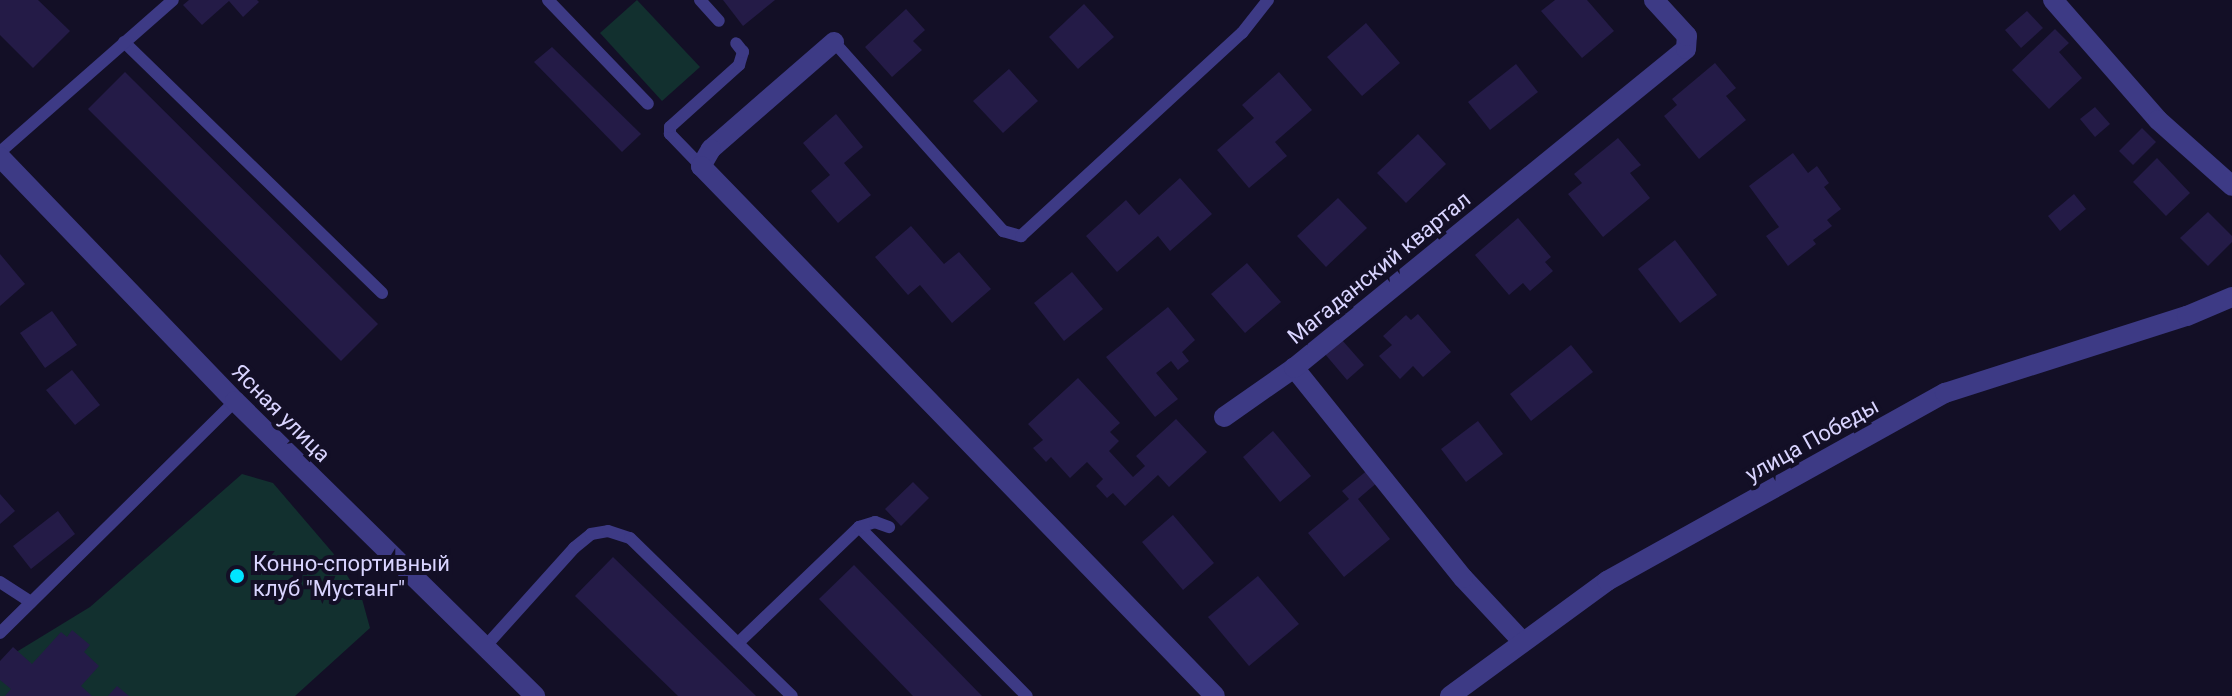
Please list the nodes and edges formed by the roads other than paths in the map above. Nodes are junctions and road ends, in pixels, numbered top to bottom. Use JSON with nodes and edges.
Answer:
{"nodes":[{"id":1,"x":173,"y":0,"type":"edge"},
{"id":2,"x":548,"y":0,"type":"edge"},
{"id":3,"x":700,"y":0,"type":"edge"},
{"id":4,"x":1268,"y":0,"type":"edge"},
{"id":5,"x":1654,"y":0,"type":"edge"},
{"id":6,"x":2053,"y":0,"type":"edge"},
{"id":7,"x":719,"y":21,"type":"dead end"},
{"id":8,"x":124,"y":42,"type":"junction"},
{"id":9,"x":834,"y":42,"type":"joint"},
{"id":10,"x":736,"y":43,"type":"dead end"},
{"id":11,"x":648,"y":104,"type":"dead end"},
{"id":12,"x":0,"y":155,"type":"edge"},
{"id":13,"x":701,"y":166,"type":"junction"},
{"id":14,"x":2232,"y":186,"type":"edge"},
{"id":15,"x":382,"y":293,"type":"dead end"},
{"id":16,"x":2232,"y":297,"type":"edge"},
{"id":17,"x":1294,"y":368,"type":"junction"},
{"id":18,"x":235,"y":401,"type":"junction"},
{"id":19,"x":1224,"y":417,"type":"dead end"},
{"id":20,"x":859,"y":527,"type":"junction"},
{"id":21,"x":889,"y":527,"type":"dead end"},
{"id":22,"x":0,"y":582,"type":"edge"},
{"id":23,"x":31,"y":602,"type":"junction"},
{"id":24,"x":0,"y":633,"type":"edge"},
{"id":25,"x":1522,"y":641,"type":"junction"},
{"id":26,"x":738,"y":643,"type":"junction"},
{"id":27,"x":484,"y":648,"type":"junction"},
{"id":28,"x":535,"y":696,"type":"edge"},
{"id":29,"x":792,"y":696,"type":"edge"},
{"id":30,"x":1027,"y":696,"type":"edge"},
{"id":31,"x":1215,"y":696,"type":"edge"},
{"id":32,"x":1450,"y":696,"type":"edge"}],
"edges":[{"from":1,"to":8,"type":"lane"},
{"from":2,"to":11,"type":"lane"},
{"from":3,"to":7,"type":"lane"},
{"from":4,"to":9,"type":"lane"},
{"from":5,"to":17,"type":"street","name":"Магаданский квартал"},
{"from":6,"to":14,"type":"street"},
{"from":8,"to":12,"type":"lane"},
{"from":8,"to":15,"type":"lane"},
{"from":9,"to":13,"type":"street"},
{"from":10,"to":13,"type":"lane"},
{"from":12,"to":18,"type":"street","name":"Ясная улица"},
{"from":13,"to":31,"type":"street"},
{"from":16,"to":25,"type":"street","name":"улица Победы"},
{"from":17,"to":19,"type":"street"},
{"from":17,"to":25,"type":"street","name":"Магаданский квартал"},
{"from":18,"to":23,"type":"lane"},
{"from":18,"to":27,"type":"street","name":"Ясная улица"},
{"from":20,"to":21,"type":"lane"},
{"from":20,"to":26,"type":"lane"},
{"from":20,"to":30,"type":"lane"},
{"from":22,"to":23,"type":"lane"},
{"from":23,"to":24,"type":"lane"},
{"from":25,"to":32,"type":"street","name":"улица Победы"},
{"from":26,"to":27,"type":"lane"},
{"from":26,"to":29,"type":"lane"},
{"from":27,"to":28,"type":"street","name":"Ясная улица"}]}
